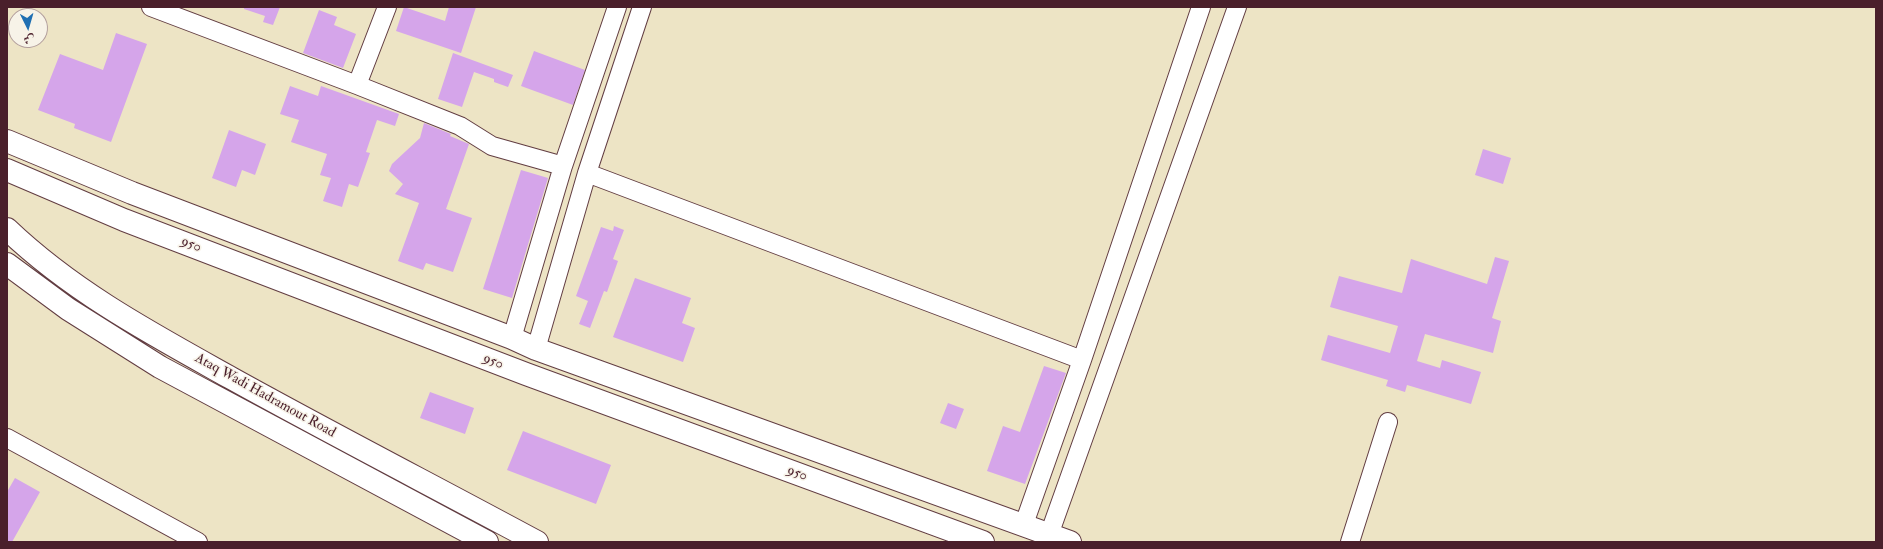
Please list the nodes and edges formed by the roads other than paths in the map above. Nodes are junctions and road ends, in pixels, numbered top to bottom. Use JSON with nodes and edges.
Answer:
{"nodes":[{"id":1,"x":151,"y":7,"type":"edge"},
{"id":2,"x":387,"y":7,"type":"edge"},
{"id":3,"x":617,"y":7,"type":"edge"},
{"id":4,"x":642,"y":7,"type":"edge"},
{"id":5,"x":1201,"y":7,"type":"edge"},
{"id":6,"x":1237,"y":7,"type":"edge"},
{"id":7,"x":357,"y":85,"type":"junction"},
{"id":8,"x":7,"y":141,"type":"edge"},
{"id":9,"x":563,"y":166,"type":"junction"},
{"id":10,"x":7,"y":170,"type":"edge"},
{"id":11,"x":587,"y":174,"type":"junction"},
{"id":12,"x":7,"y":229,"type":"edge"},
{"id":13,"x":304,"y":259,"type":"junction"},
{"id":14,"x":7,"y":264,"type":"edge"},
{"id":15,"x":292,"y":284,"type":"junction"},
{"id":16,"x":512,"y":338,"type":"junction"},
{"id":17,"x":536,"y":349,"type":"junction"},
{"id":18,"x":1082,"y":360,"type":"junction"},
{"id":19,"x":1388,"y":422,"type":"dead end"},
{"id":20,"x":7,"y":438,"type":"edge"},
{"id":21,"x":1024,"y":524,"type":"junction"},
{"id":22,"x":1049,"y":535,"type":"junction"},
{"id":23,"x":198,"y":542,"type":"edge"},
{"id":24,"x":487,"y":542,"type":"edge"},
{"id":25,"x":537,"y":542,"type":"edge"},
{"id":26,"x":984,"y":542,"type":"edge"},
{"id":27,"x":1070,"y":542,"type":"edge"},
{"id":28,"x":1350,"y":542,"type":"edge"}],
"edges":[{"from":1,"to":7,"type":"street"},
{"from":2,"to":7,"type":"street"},
{"from":3,"to":9,"type":"street"},
{"from":4,"to":11,"type":"street"},
{"from":5,"to":18,"type":"street"},
{"from":6,"to":22,"type":"street"},
{"from":7,"to":9,"type":"street"},
{"from":8,"to":13,"type":"main road","number":"950"},
{"from":9,"to":16,"type":"street"},
{"from":10,"to":15,"type":"main road","name":"950","number":"950"},
{"from":11,"to":17,"type":"street"},
{"from":11,"to":18,"type":"street"},
{"from":12,"to":25,"type":"main road","name":"Ataq Wadi Hadramout Road"},
{"from":13,"to":15,"type":"main road"},
{"from":13,"to":16,"type":"main road","number":"950"},
{"from":14,"to":24,"type":"main road","name":"Ataq Wadi Hadramout Road"},
{"from":15,"to":26,"type":"main road","name":"950","number":"950"},
{"from":16,"to":17,"type":"main road","number":"950"},
{"from":17,"to":21,"type":"main road","number":"950"},
{"from":18,"to":21,"type":"street"},
{"from":19,"to":28,"type":"street"},
{"from":20,"to":23,"type":"street"},
{"from":21,"to":22,"type":"main road","number":"950"},
{"from":22,"to":27,"type":"main road","number":"950"}]}
